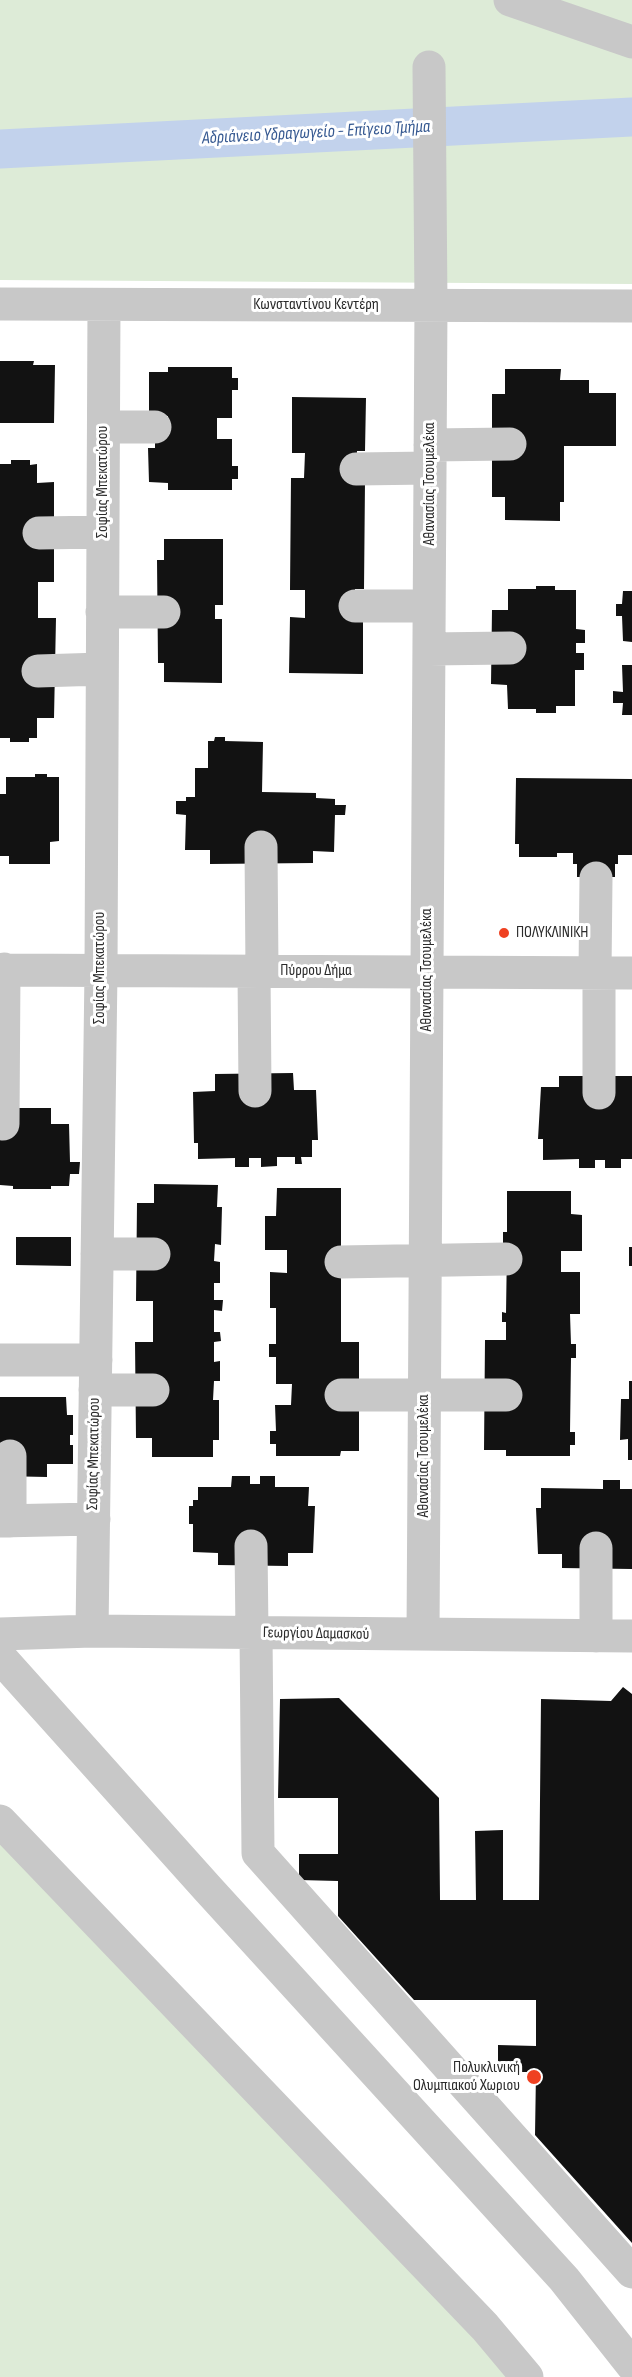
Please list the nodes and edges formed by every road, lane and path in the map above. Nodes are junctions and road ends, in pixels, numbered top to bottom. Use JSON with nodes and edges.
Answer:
{"nodes":[{"id":1,"x":510,"y":0,"type":"edge"},
{"id":2,"x":632,"y":42,"type":"edge"},
{"id":3,"x":429,"y":66,"type":"dead end"},
{"id":4,"x":0,"y":303,"type":"edge"},
{"id":5,"x":104,"y":304,"type":"junction"},
{"id":6,"x":431,"y":305,"type":"junction"},
{"id":7,"x":632,"y":306,"type":"edge"},
{"id":8,"x":155,"y":427,"type":"dead end"},
{"id":9,"x":104,"y":428,"type":"junction"},
{"id":10,"x":510,"y":444,"type":"dead end"},
{"id":11,"x":430,"y":456,"type":"junction"},
{"id":12,"x":356,"y":469,"type":"dead end"},
{"id":13,"x":103,"y":532,"type":"junction"},
{"id":14,"x":39,"y":533,"type":"dead end"},
{"id":15,"x":355,"y":606,"type":"dead end"},
{"id":16,"x":429,"y":606,"type":"junction"},
{"id":17,"x":102,"y":612,"type":"junction"},
{"id":18,"x":164,"y":612,"type":"dead end"},
{"id":19,"x":510,"y":648,"type":"dead end"},
{"id":20,"x":429,"y":649,"type":"junction"},
{"id":21,"x":102,"y":669,"type":"junction"},
{"id":22,"x":39,"y":670,"type":"dead end"},
{"id":23,"x":261,"y":848,"type":"dead end"},
{"id":24,"x":596,"y":878,"type":"dead end"},
{"id":25,"x":2,"y":970,"type":"edge"},
{"id":26,"x":100,"y":971,"type":"junction"},
{"id":27,"x":258,"y":971,"type":"junction"},
{"id":28,"x":427,"y":972,"type":"junction"},
{"id":29,"x":597,"y":972,"type":"junction"},
{"id":30,"x":632,"y":973,"type":"edge"},
{"id":31,"x":255,"y":1091,"type":"dead end"},
{"id":32,"x":599,"y":1093,"type":"dead end"},
{"id":33,"x":3,"y":1124,"type":"dead end"},
{"id":34,"x":97,"y":1254,"type":"junction"},
{"id":35,"x":154,"y":1254,"type":"dead end"},
{"id":36,"x":506,"y":1259,"type":"dead end"},
{"id":37,"x":425,"y":1261,"type":"junction"},
{"id":38,"x":341,"y":1262,"type":"dead end"},
{"id":39,"x":0,"y":1360,"type":"edge"},
{"id":40,"x":95,"y":1375,"type":"junction"},
{"id":41,"x":153,"y":1390,"type":"dead end"},
{"id":42,"x":341,"y":1395,"type":"dead end"},
{"id":43,"x":424,"y":1395,"type":"junction"},
{"id":44,"x":506,"y":1395,"type":"dead end"},
{"id":45,"x":10,"y":1456,"type":"dead end"},
{"id":46,"x":94,"y":1519,"type":"junction"},
{"id":47,"x":5,"y":1521,"type":"edge"},
{"id":48,"x":251,"y":1546,"type":"dead end"},
{"id":49,"x":596,"y":1548,"type":"dead end"},
{"id":50,"x":92,"y":1631,"type":"junction"},
{"id":51,"x":254,"y":1633,"type":"junction"},
{"id":52,"x":0,"y":1634,"type":"edge"},
{"id":53,"x":423,"y":1634,"type":"junction"},
{"id":54,"x":596,"y":1636,"type":"junction"},
{"id":55,"x":632,"y":1636,"type":"edge"},
{"id":56,"x":0,"y":1657,"type":"edge"},
{"id":57,"x":0,"y":1821,"type":"edge"},
{"id":58,"x":632,"y":2272,"type":"edge"},
{"id":59,"x":632,"y":2365,"type":"edge"},
{"id":60,"x":527,"y":2377,"type":"edge"}],
"edges":[{"from":1,"to":2,"type":"street"},
{"from":3,"to":6,"type":"street","name":"Αθανασίας Τσουμελέκα"},
{"from":4,"to":5,"type":"street","name":"Κωνσταντίνου Κεντέρη"},
{"from":5,"to":6,"type":"street","name":"Κωνσταντίνου Κεντέρη"},
{"from":5,"to":9,"type":"street","name":"Σοφίας Μπεκατώρου"},
{"from":6,"to":7,"type":"street","name":"Κωνσταντίνου Κεντέρη"},
{"from":6,"to":11,"type":"street","name":"Αθανασίας Τσουμελέκα"},
{"from":8,"to":9,"type":"street"},
{"from":9,"to":13,"type":"street","name":"Σοφίας Μπεκατώρου"},
{"from":10,"to":11,"type":"street"},
{"from":11,"to":12,"type":"street"},
{"from":11,"to":16,"type":"street","name":"Αθανασίας Τσουμελέκα"},
{"from":13,"to":14,"type":"street"},
{"from":13,"to":17,"type":"street","name":"Σοφίας Μπεκατώρου"},
{"from":15,"to":16,"type":"street"},
{"from":16,"to":20,"type":"street","name":"Αθανασίας Τσουμελέκα"},
{"from":17,"to":18,"type":"street"},
{"from":17,"to":21,"type":"street","name":"Σοφίας Μπεκατώρου"},
{"from":19,"to":20,"type":"street"},
{"from":20,"to":28,"type":"street","name":"Αθανασίας Τσουμελέκα"},
{"from":21,"to":22,"type":"street"},
{"from":21,"to":26,"type":"street","name":"Σοφίας Μπεκατώρου"},
{"from":23,"to":27,"type":"street"},
{"from":24,"to":29,"type":"street"},
{"from":25,"to":26,"type":"street","name":"Πύρρου Δήμα"},
{"from":25,"to":33,"type":"street"},
{"from":26,"to":27,"type":"street","name":"Πύρρου Δήμα"},
{"from":26,"to":34,"type":"street","name":"Σοφίας Μπεκατώρου"},
{"from":27,"to":28,"type":"street","name":"Πύρρου Δήμα"},
{"from":27,"to":31,"type":"street"},
{"from":28,"to":29,"type":"street","name":"Πύρρου Δήμα"},
{"from":28,"to":37,"type":"street","name":"Αθανασίας Τσουμελέκα"},
{"from":29,"to":30,"type":"street","name":"Πύρρου Δήμα"},
{"from":29,"to":32,"type":"street"},
{"from":34,"to":35,"type":"street"},
{"from":34,"to":40,"type":"street","name":"Σοφίας Μπεκατώρου"},
{"from":36,"to":37,"type":"street"},
{"from":37,"to":38,"type":"street"},
{"from":37,"to":43,"type":"street","name":"Αθανασίας Τσουμελέκα"},
{"from":39,"to":40,"type":"street"},
{"from":40,"to":41,"type":"street"},
{"from":40,"to":46,"type":"street","name":"Σοφίας Μπεκατώρου"},
{"from":42,"to":43,"type":"street"},
{"from":43,"to":44,"type":"street"},
{"from":43,"to":53,"type":"street","name":"Αθανασίας Τσουμελέκα"},
{"from":45,"to":47,"type":"street"},
{"from":46,"to":47,"type":"street"},
{"from":46,"to":50,"type":"street","name":"Σοφίας Μπεκατώρου"},
{"from":48,"to":51,"type":"street"},
{"from":49,"to":54,"type":"street"},
{"from":50,"to":51,"type":"street","name":"Γεωργίου Δαμασκού"},
{"from":50,"to":52,"type":"street","name":"Γεωργίου Δαμασκού"},
{"from":51,"to":53,"type":"street","name":"Γεωργίου Δαμασκού"},
{"from":51,"to":58,"type":"street"},
{"from":53,"to":54,"type":"street","name":"Γεωργίου Δαμασκού"},
{"from":54,"to":55,"type":"street","name":"Γεωργίου Δαμασκού"},
{"from":56,"to":59,"type":"street"},
{"from":57,"to":60,"type":"street"}]}
